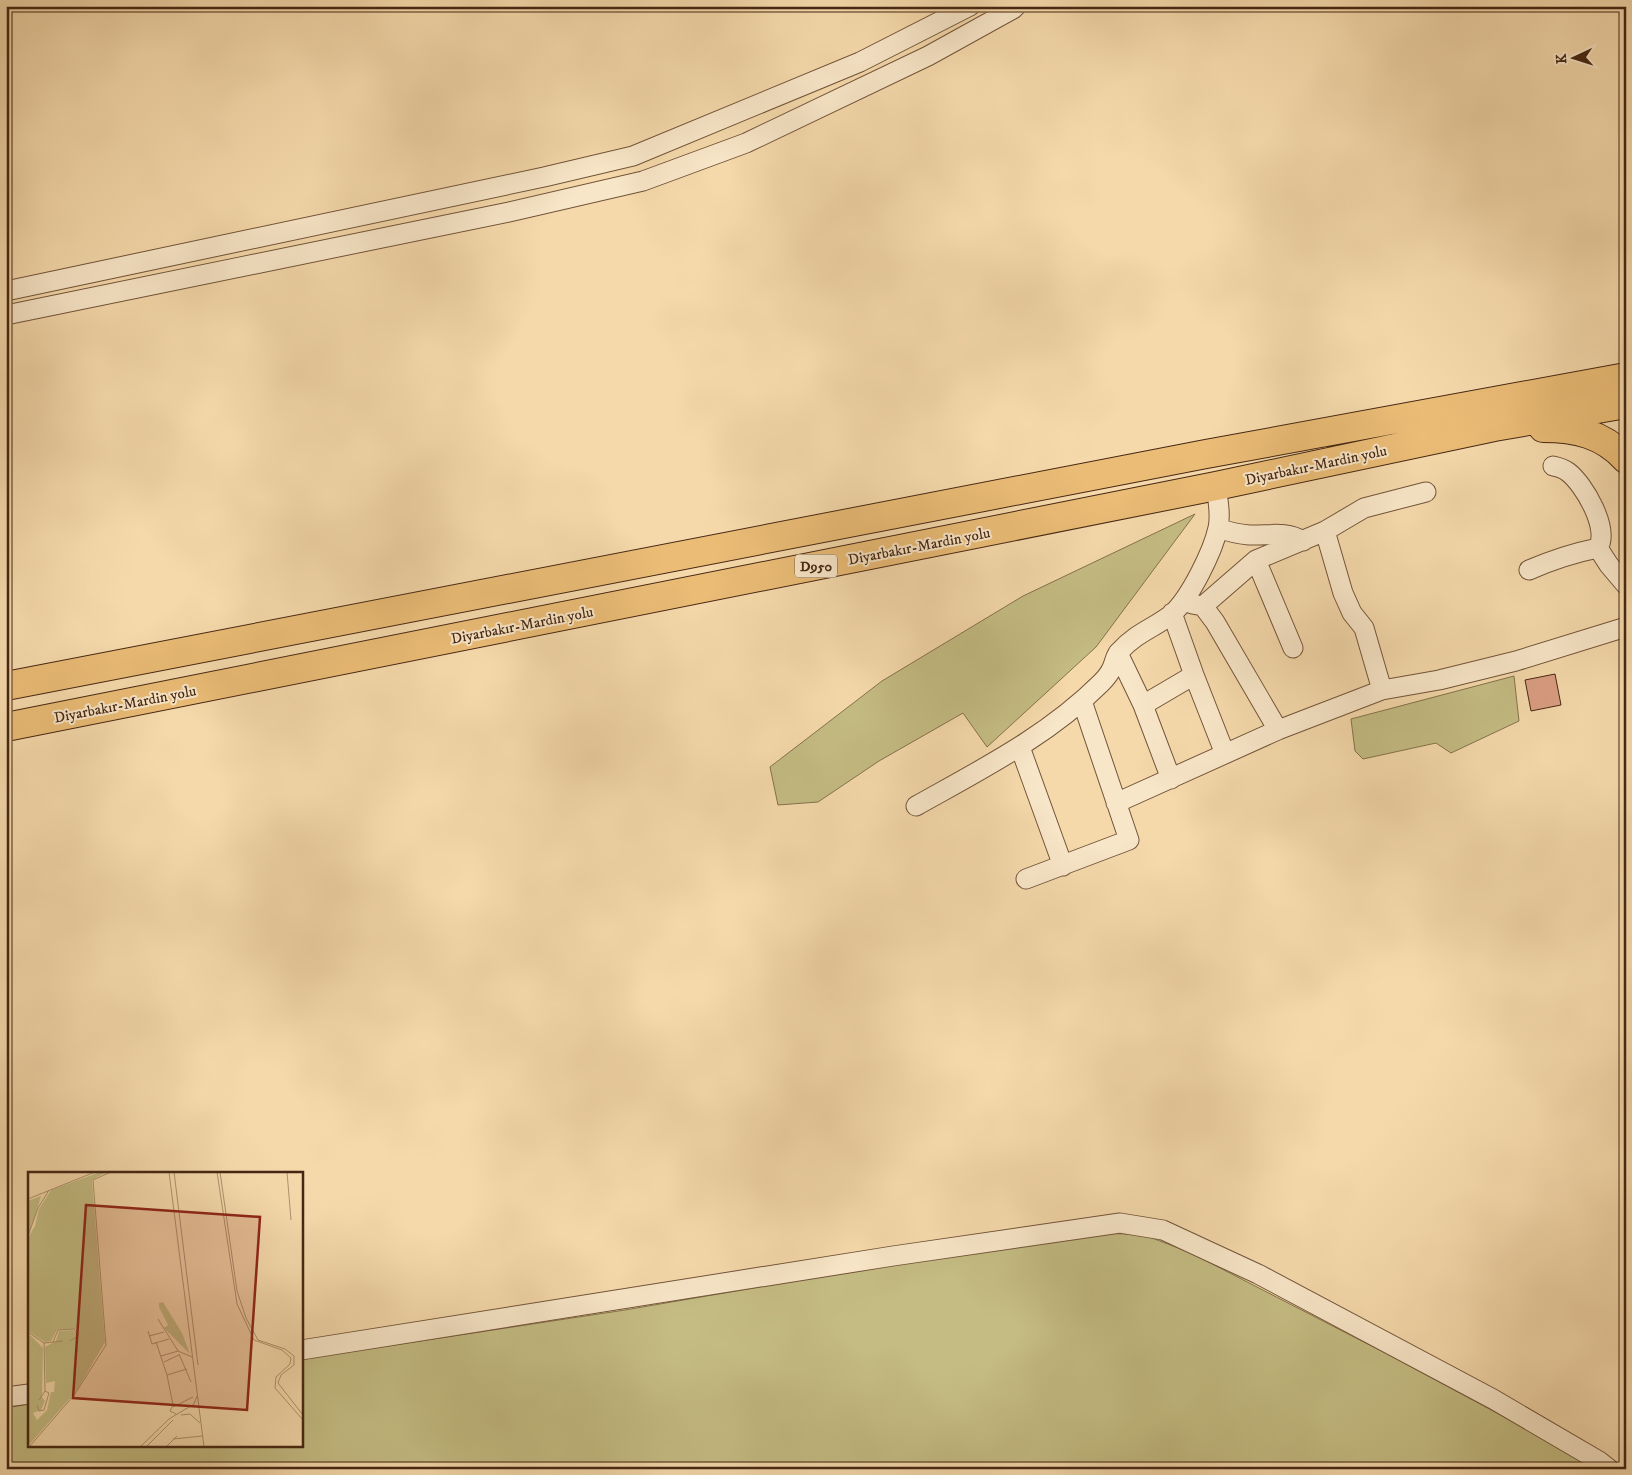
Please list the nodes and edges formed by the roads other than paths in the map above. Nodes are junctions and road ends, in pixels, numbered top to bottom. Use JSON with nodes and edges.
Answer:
{"nodes":[{"id":1,"x":970,"y":6,"type":"edge"},
{"id":2,"x":1016,"y":6,"type":"edge"},
{"id":3,"x":6,"y":291,"type":"edge"},
{"id":4,"x":6,"y":315,"type":"edge"},
{"id":5,"x":1626,"y":377,"type":"edge"},
{"id":6,"x":1626,"y":404,"type":"edge"},
{"id":7,"x":1494,"y":427,"type":"junction"},
{"id":8,"x":1626,"y":459,"type":"edge"},
{"id":9,"x":1553,"y":466,"type":"dead end"},
{"id":10,"x":1216,"y":486,"type":"junction"},
{"id":11,"x":1426,"y":492,"type":"dead end"},
{"id":12,"x":1218,"y":528,"type":"junction"},
{"id":13,"x":1325,"y":531,"type":"junction"},
{"id":14,"x":1303,"y":541,"type":"junction"},
{"id":15,"x":1598,"y":548,"type":"junction"},
{"id":16,"x":1256,"y":560,"type":"junction"},
{"id":17,"x":1529,"y":570,"type":"dead end"},
{"id":18,"x":1626,"y":585,"type":"edge"},
{"id":19,"x":1203,"y":606,"type":"junction"},
{"id":20,"x":1177,"y":608,"type":"junction"},
{"id":21,"x":1626,"y":627,"type":"edge"},
{"id":22,"x":1293,"y":648,"type":"dead end"},
{"id":23,"x":1118,"y":653,"type":"junction"},
{"id":24,"x":1194,"y":675,"type":"junction"},
{"id":25,"x":6,"y":686,"type":"edge"},
{"id":26,"x":1382,"y":690,"type":"junction"},
{"id":27,"x":1082,"y":701,"type":"junction"},
{"id":28,"x":1143,"y":705,"type":"junction"},
{"id":29,"x":6,"y":727,"type":"edge"},
{"id":30,"x":1278,"y":730,"type":"junction"},
{"id":31,"x":1020,"y":747,"type":"junction"},
{"id":32,"x":1224,"y":754,"type":"junction"},
{"id":33,"x":1171,"y":779,"type":"junction"},
{"id":34,"x":1116,"y":803,"type":"junction"},
{"id":35,"x":916,"y":806,"type":"dead end"},
{"id":36,"x":1063,"y":866,"type":"junction"},
{"id":37,"x":1026,"y":879,"type":"dead end"},
{"id":38,"x":302,"y":1350,"type":"edge"},
{"id":39,"x":28,"y":1394,"type":"edge"},
{"id":40,"x":6,"y":1397,"type":"edge"},
{"id":41,"x":1609,"y":1469,"type":"edge"}],
"edges":[{"from":1,"to":3,"type":"street"},
{"from":2,"to":4,"type":"street"},
{"from":5,"to":25,"type":"highway","name":"Diyarbakır-Mardin yolu","number":"D950"},
{"from":6,"to":7,"type":"highway","name":"Diyarbakır-Mardin yolu","number":"D950"},
{"from":7,"to":8,"type":"highway"},
{"from":7,"to":10,"type":"highway","name":"Diyarbakır-Mardin yolu","number":"D950"},
{"from":9,"to":15,"type":"street"},
{"from":10,"to":12,"type":"street"},
{"from":10,"to":29,"type":"highway","name":"Diyarbakır-Mardin yolu","number":"D950"},
{"from":11,"to":13,"type":"street"},
{"from":12,"to":14,"type":"street"},
{"from":12,"to":20,"type":"street"},
{"from":13,"to":14,"type":"street"},
{"from":13,"to":26,"type":"street"},
{"from":14,"to":16,"type":"street"},
{"from":15,"to":17,"type":"street"},
{"from":15,"to":18,"type":"street"},
{"from":16,"to":19,"type":"street"},
{"from":16,"to":22,"type":"street"},
{"from":19,"to":20,"type":"street"},
{"from":19,"to":30,"type":"street"},
{"from":20,"to":23,"type":"street"},
{"from":20,"to":24,"type":"street"},
{"from":21,"to":26,"type":"street"},
{"from":23,"to":27,"type":"street"},
{"from":23,"to":28,"type":"street"},
{"from":24,"to":28,"type":"street"},
{"from":24,"to":32,"type":"street"},
{"from":26,"to":30,"type":"street"},
{"from":27,"to":31,"type":"street"},
{"from":27,"to":34,"type":"street"},
{"from":28,"to":33,"type":"street"},
{"from":30,"to":32,"type":"street"},
{"from":31,"to":35,"type":"street"},
{"from":31,"to":36,"type":"street"},
{"from":32,"to":33,"type":"street"},
{"from":33,"to":34,"type":"street"},
{"from":34,"to":36,"type":"street"},
{"from":36,"to":37,"type":"street"},
{"from":38,"to":41,"type":"street"},
{"from":39,"to":40,"type":"street"}]}
